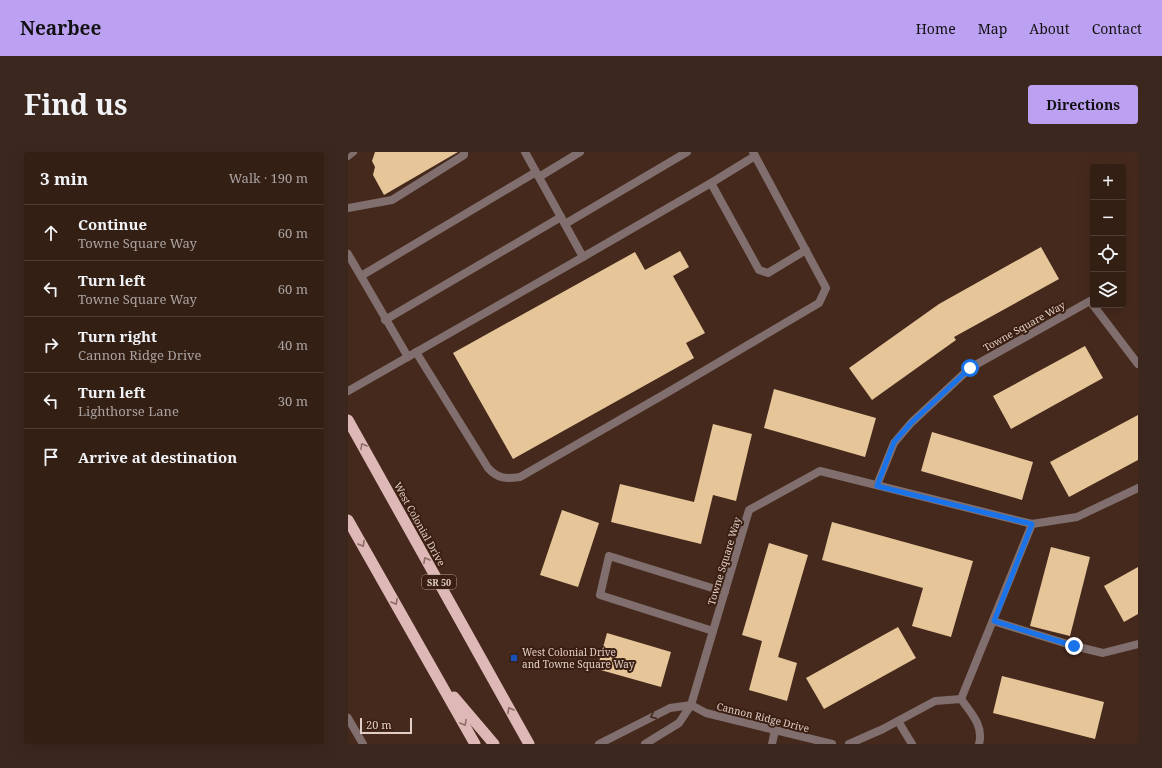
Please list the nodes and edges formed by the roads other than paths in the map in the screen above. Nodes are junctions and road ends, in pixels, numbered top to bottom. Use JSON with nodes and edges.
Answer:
{"nodes":[{"id":1,"x":352,"y":152,"type":"edge"},
{"id":2,"x":464,"y":152,"type":"edge"},
{"id":3,"x":525,"y":152,"type":"edge"},
{"id":4,"x":580,"y":152,"type":"edge"},
{"id":5,"x":687,"y":152,"type":"edge"},
{"id":6,"x":754,"y":154,"type":"edge"},
{"id":7,"x":348,"y":156,"type":"edge"},
{"id":8,"x":538,"y":175,"type":"junction"},
{"id":9,"x":711,"y":183,"type":"junction"},
{"id":10,"x":348,"y":208,"type":"edge"},
{"id":11,"x":563,"y":221,"type":"junction"},
{"id":12,"x":806,"y":250,"type":"junction"},
{"id":13,"x":348,"y":254,"type":"edge"},
{"id":14,"x":583,"y":257,"type":"junction"},
{"id":15,"x":361,"y":276,"type":"junction"},
{"id":16,"x":385,"y":320,"type":"junction"},
{"id":17,"x":416,"y":352,"type":"junction"},
{"id":18,"x":408,"y":357,"type":"junction"},
{"id":19,"x":1138,"y":364,"type":"edge"},
{"id":20,"x":348,"y":391,"type":"edge"},
{"id":21,"x":348,"y":420,"type":"edge"},
{"id":22,"x":877,"y":486,"type":"junction"},
{"id":23,"x":1138,"y":488,"type":"edge"},
{"id":24,"x":348,"y":520,"type":"edge"},
{"id":25,"x":1032,"y":524,"type":"junction"},
{"id":26,"x":725,"y":592,"type":"junction"},
{"id":27,"x":994,"y":621,"type":"junction"},
{"id":28,"x":713,"y":631,"type":"junction"},
{"id":29,"x":1138,"y":644,"type":"edge"},
{"id":30,"x":438,"y":678,"type":"junction"},
{"id":31,"x":961,"y":699,"type":"junction"},
{"id":32,"x":690,"y":705,"type":"junction"},
{"id":33,"x":348,"y":718,"type":"edge"},
{"id":34,"x":898,"y":721,"type":"junction"},
{"id":35,"x":775,"y":730,"type":"junction"},
{"id":36,"x":363,"y":744,"type":"edge"},
{"id":37,"x":475,"y":744,"type":"edge"},
{"id":38,"x":494,"y":744,"type":"edge"},
{"id":39,"x":529,"y":744,"type":"edge"},
{"id":40,"x":599,"y":744,"type":"edge"},
{"id":41,"x":645,"y":744,"type":"edge"},
{"id":42,"x":772,"y":744,"type":"edge"},
{"id":43,"x":832,"y":744,"type":"edge"},
{"id":44,"x":849,"y":744,"type":"edge"},
{"id":45,"x":912,"y":744,"type":"edge"},
{"id":46,"x":979,"y":744,"type":"edge"}],
"edges":[{"from":1,"to":7,"type":"street"},
{"from":2,"to":10,"type":"street"},
{"from":3,"to":8,"type":"street"},
{"from":4,"to":8,"type":"street"},
{"from":5,"to":11,"type":"street"},
{"from":6,"to":9,"type":"street"},
{"from":6,"to":12,"type":"street"},
{"from":8,"to":11,"type":"street"},
{"from":8,"to":15,"type":"street"},
{"from":9,"to":12,"type":"street"},
{"from":9,"to":14,"type":"street"},
{"from":11,"to":14,"type":"street"},
{"from":11,"to":16,"type":"street"},
{"from":12,"to":17,"type":"street"},
{"from":13,"to":15,"type":"street"},
{"from":14,"to":17,"type":"street"},
{"from":15,"to":16,"type":"street"},
{"from":16,"to":18,"type":"street"},
{"from":17,"to":18,"type":"street"},
{"from":18,"to":20,"type":"street"},
{"from":19,"to":22,"type":"street","name":"Towne Square Way"},
{"from":39,"to":21,"type":"highway","name":"West Colonial Drive","number":"SR 50","one_way":true},
{"from":22,"to":25,"type":"street","name":"Towne Square Way"},
{"from":22,"to":26,"type":"street","name":"Towne Square Way"},
{"from":23,"to":25,"type":"street","name":"Towne Square Way"},
{"from":24,"to":30,"type":"highway","one_way":true},
{"from":25,"to":27,"type":"street"},
{"from":26,"to":28,"type":"street","name":"Towne Square Way"},
{"from":26,"to":28,"type":"street"},
{"from":27,"to":29,"type":"street"},
{"from":27,"to":31,"type":"street"},
{"from":28,"to":32,"type":"street","name":"Towne Square Way"},
{"from":30,"to":37,"type":"highway","one_way":true},
{"from":30,"to":38,"type":"highway"},
{"from":31,"to":34,"type":"street"},
{"from":31,"to":46,"type":"street"},
{"from":32,"to":35,"type":"street","name":"Cannon Ridge Drive"},
{"from":32,"to":40,"type":"street","one_way":true},
{"from":32,"to":41,"type":"street","name":"Towne Square Way"},
{"from":33,"to":36,"type":"street"},
{"from":34,"to":44,"type":"street"},
{"from":34,"to":45,"type":"street"},
{"from":35,"to":42,"type":"street"},
{"from":35,"to":43,"type":"street","name":"Cannon Ridge Drive"}]}
